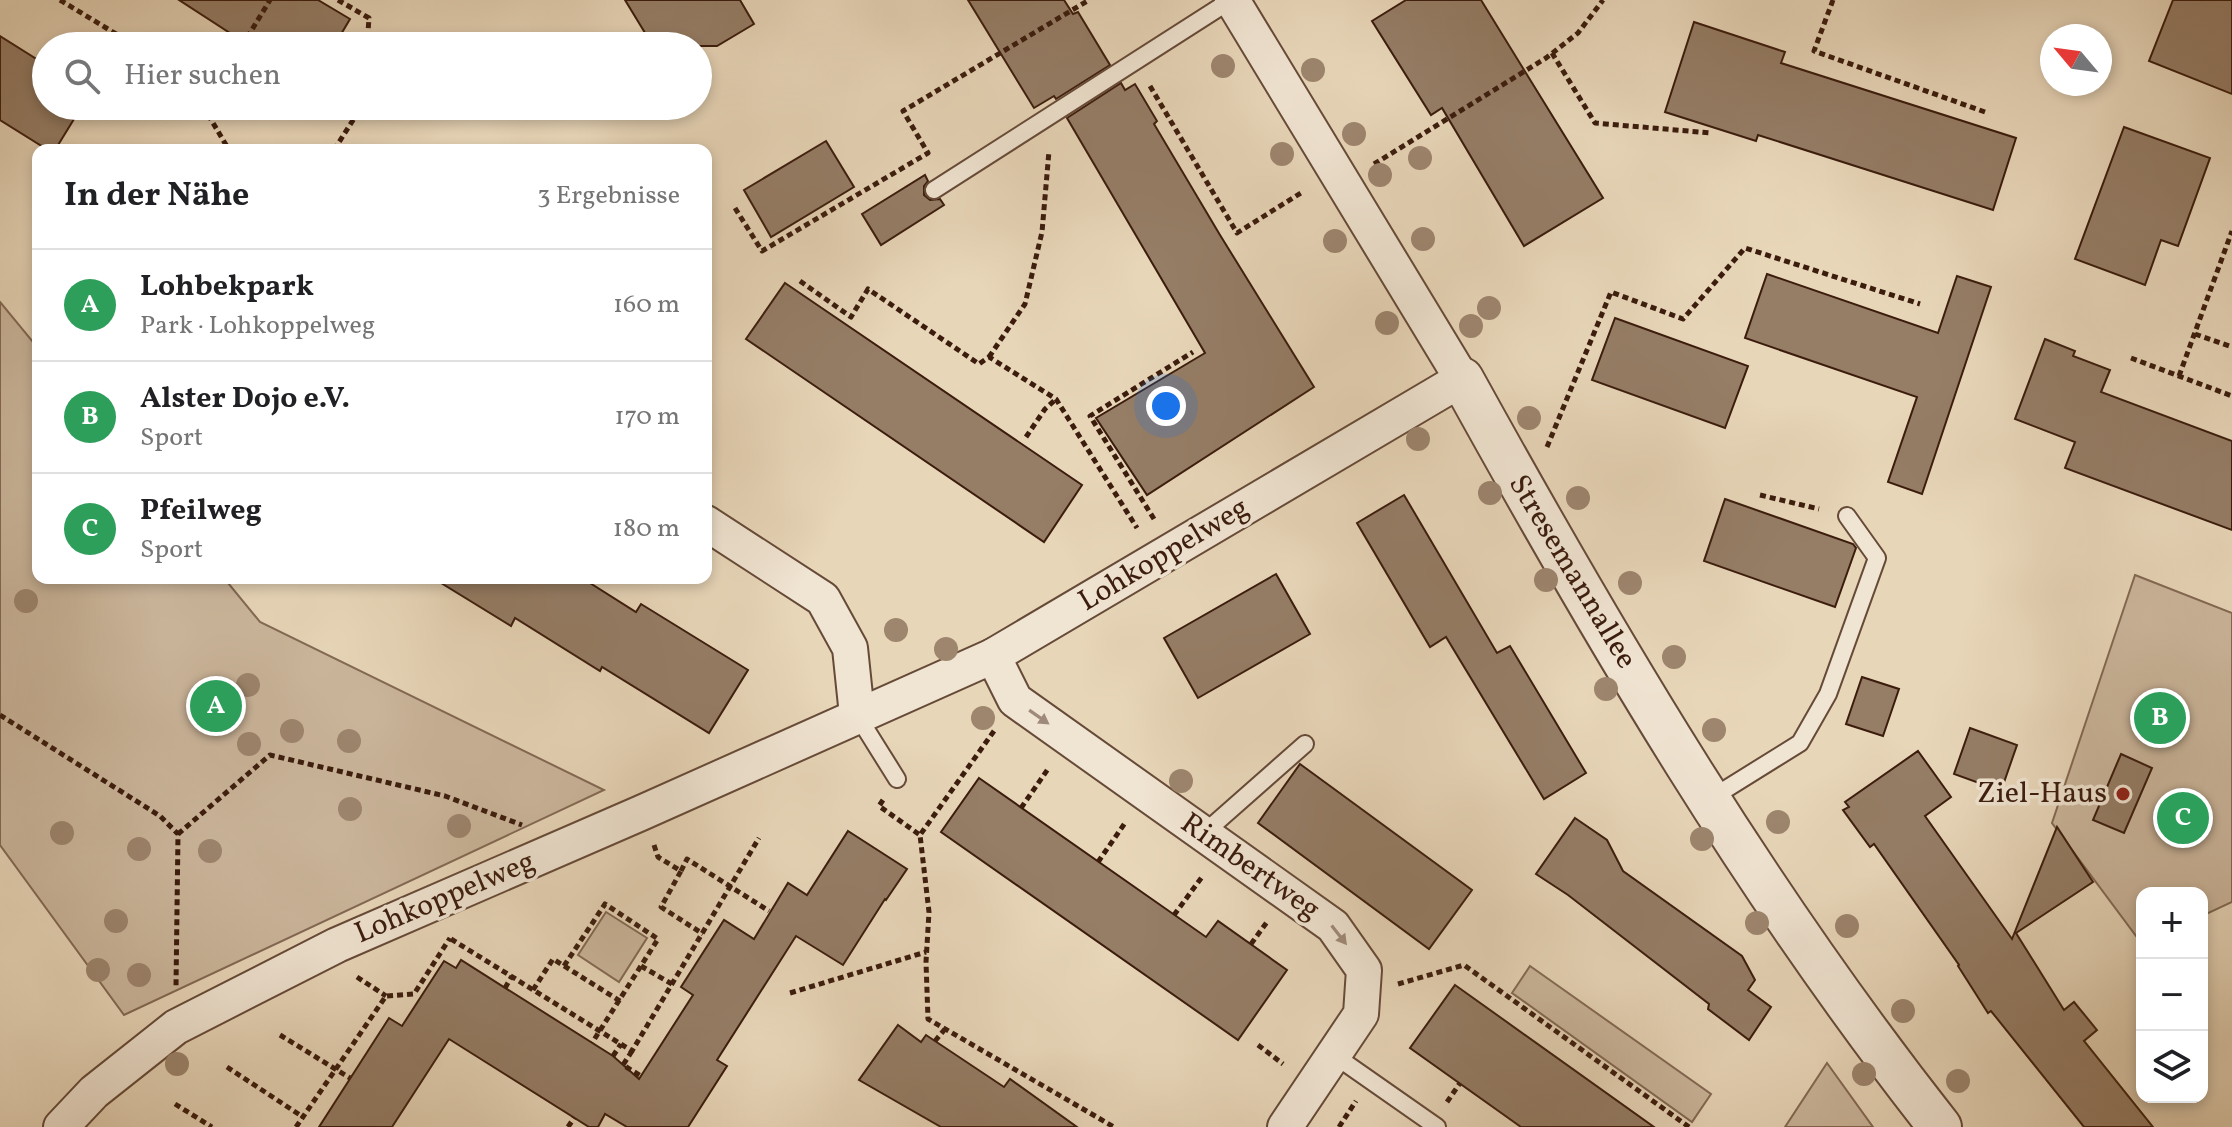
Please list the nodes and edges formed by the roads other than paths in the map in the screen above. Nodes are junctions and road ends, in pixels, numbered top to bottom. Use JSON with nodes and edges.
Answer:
{"nodes":[{"id":1,"x":1232,"y":0,"type":"edge"},
{"id":2,"x":934,"y":190,"type":"dead end"},
{"id":3,"x":1462,"y":379,"type":"junction"},
{"id":4,"x":1847,"y":516,"type":"road end"},
{"id":5,"x":712,"y":527,"type":"edge"},
{"id":6,"x":993,"y":656,"type":"junction"},
{"id":7,"x":857,"y":715,"type":"junction"},
{"id":8,"x":1305,"y":744,"type":"dead end"},
{"id":9,"x":897,"y":779,"type":"dead end"},
{"id":10,"x":1707,"y":800,"type":"junction"},
{"id":11,"x":1213,"y":841,"type":"junction"},
{"id":12,"x":1334,"y":1055,"type":"junction"},
{"id":13,"x":61,"y":1127,"type":"edge"},
{"id":14,"x":1285,"y":1127,"type":"edge"},
{"id":15,"x":1437,"y":1127,"type":"edge"},
{"id":16,"x":1940,"y":1127,"type":"edge"}],
"edges":[{"from":1,"to":2,"type":"lane"},
{"from":1,"to":3,"type":"street","name":"Stresemannallee"},
{"from":3,"to":6,"type":"street","name":"Lohkoppelweg"},
{"from":3,"to":10,"type":"street","name":"Stresemannallee"},
{"from":4,"to":10,"type":"lane"},
{"from":5,"to":7,"type":"street"},
{"from":6,"to":7,"type":"street","name":"Lohkoppelweg"},
{"from":6,"to":11,"type":"street","name":"Rimbertweg","one_way":true},
{"from":7,"to":9,"type":"lane"},
{"from":7,"to":13,"type":"street","name":"Lohkoppelweg"},
{"from":8,"to":11,"type":"lane"},
{"from":10,"to":16,"type":"street","name":"Stresemannallee"},
{"from":11,"to":12,"type":"street","name":"Rimbertweg","one_way":true},
{"from":12,"to":14,"type":"street"},
{"from":12,"to":15,"type":"lane"}]}
